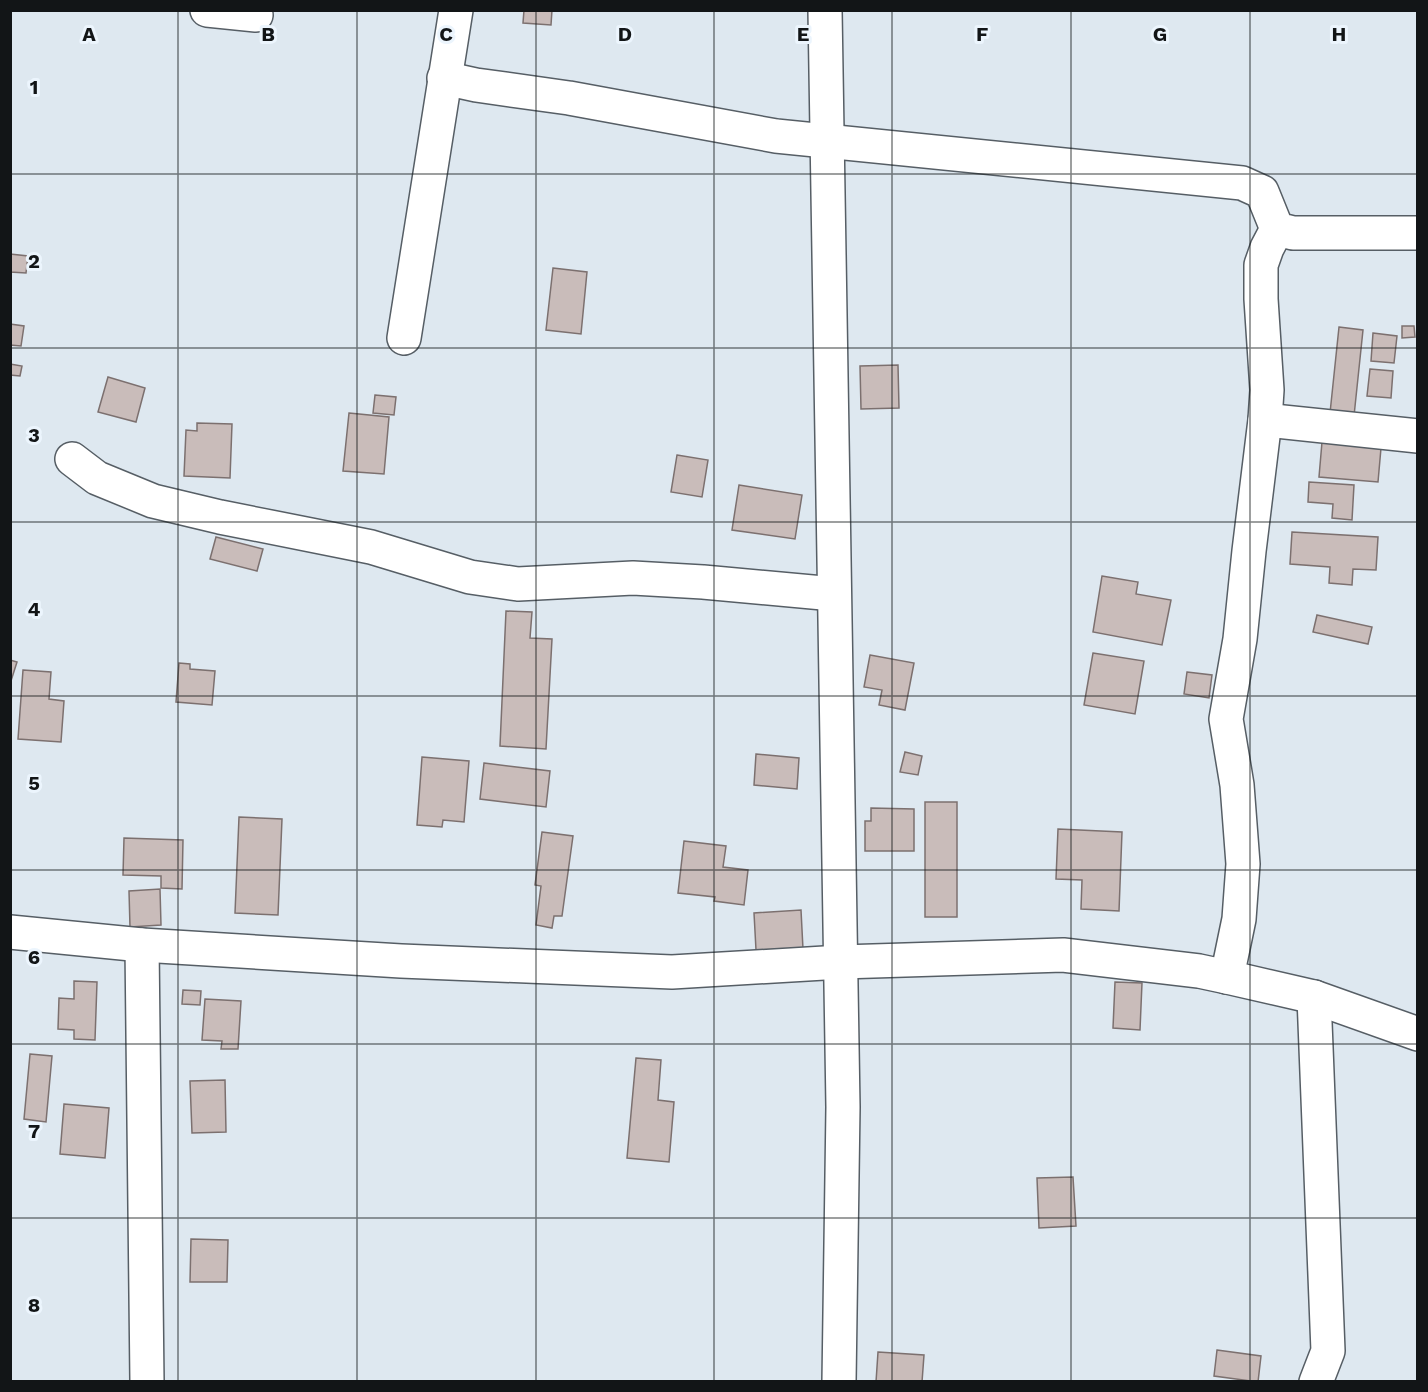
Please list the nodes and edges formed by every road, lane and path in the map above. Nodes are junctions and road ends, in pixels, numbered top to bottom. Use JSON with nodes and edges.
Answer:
{"nodes":[{"id":1,"x":207,"y":10,"type":"edge"},
{"id":2,"x":456,"y":10,"type":"edge"},
{"id":3,"x":825,"y":10,"type":"edge"},
{"id":4,"x":256,"y":15,"type":"dead end"},
{"id":5,"x":444,"y":78,"type":"junction"},
{"id":6,"x":827,"y":143,"type":"junction"},
{"id":7,"x":1278,"y":229,"type":"junction"},
{"id":8,"x":1418,"y":233,"type":"edge"},
{"id":9,"x":404,"y":338,"type":"dead end"},
{"id":10,"x":1265,"y":420,"type":"junction"},
{"id":11,"x":1418,"y":436,"type":"edge"},
{"id":12,"x":72,"y":459,"type":"dead end"},
{"id":13,"x":834,"y":594,"type":"junction"},
{"id":14,"x":10,"y":932,"type":"edge"},
{"id":15,"x":142,"y":945,"type":"junction"},
{"id":16,"x":841,"y":962,"type":"junction"},
{"id":17,"x":1227,"y":977,"type":"junction"},
{"id":18,"x":1314,"y":997,"type":"junction"},
{"id":19,"x":1418,"y":1034,"type":"edge"},
{"id":20,"x":147,"y":1382,"type":"edge"},
{"id":21,"x":838,"y":1382,"type":"edge"},
{"id":22,"x":1316,"y":1382,"type":"edge"}],
"edges":[{"from":1,"to":4,"type":"street"},
{"from":2,"to":5,"type":"street"},
{"from":3,"to":6,"type":"street"},
{"from":5,"to":6,"type":"street"},
{"from":5,"to":9,"type":"street"},
{"from":6,"to":7,"type":"street"},
{"from":6,"to":13,"type":"street"},
{"from":7,"to":8,"type":"street"},
{"from":7,"to":10,"type":"street"},
{"from":10,"to":11,"type":"street"},
{"from":10,"to":17,"type":"street"},
{"from":12,"to":13,"type":"street"},
{"from":13,"to":16,"type":"street"},
{"from":14,"to":15,"type":"street"},
{"from":15,"to":16,"type":"street"},
{"from":15,"to":20,"type":"street"},
{"from":16,"to":17,"type":"street"},
{"from":16,"to":21,"type":"street"},
{"from":17,"to":18,"type":"street"},
{"from":18,"to":19,"type":"street"},
{"from":18,"to":22,"type":"street"}]}
